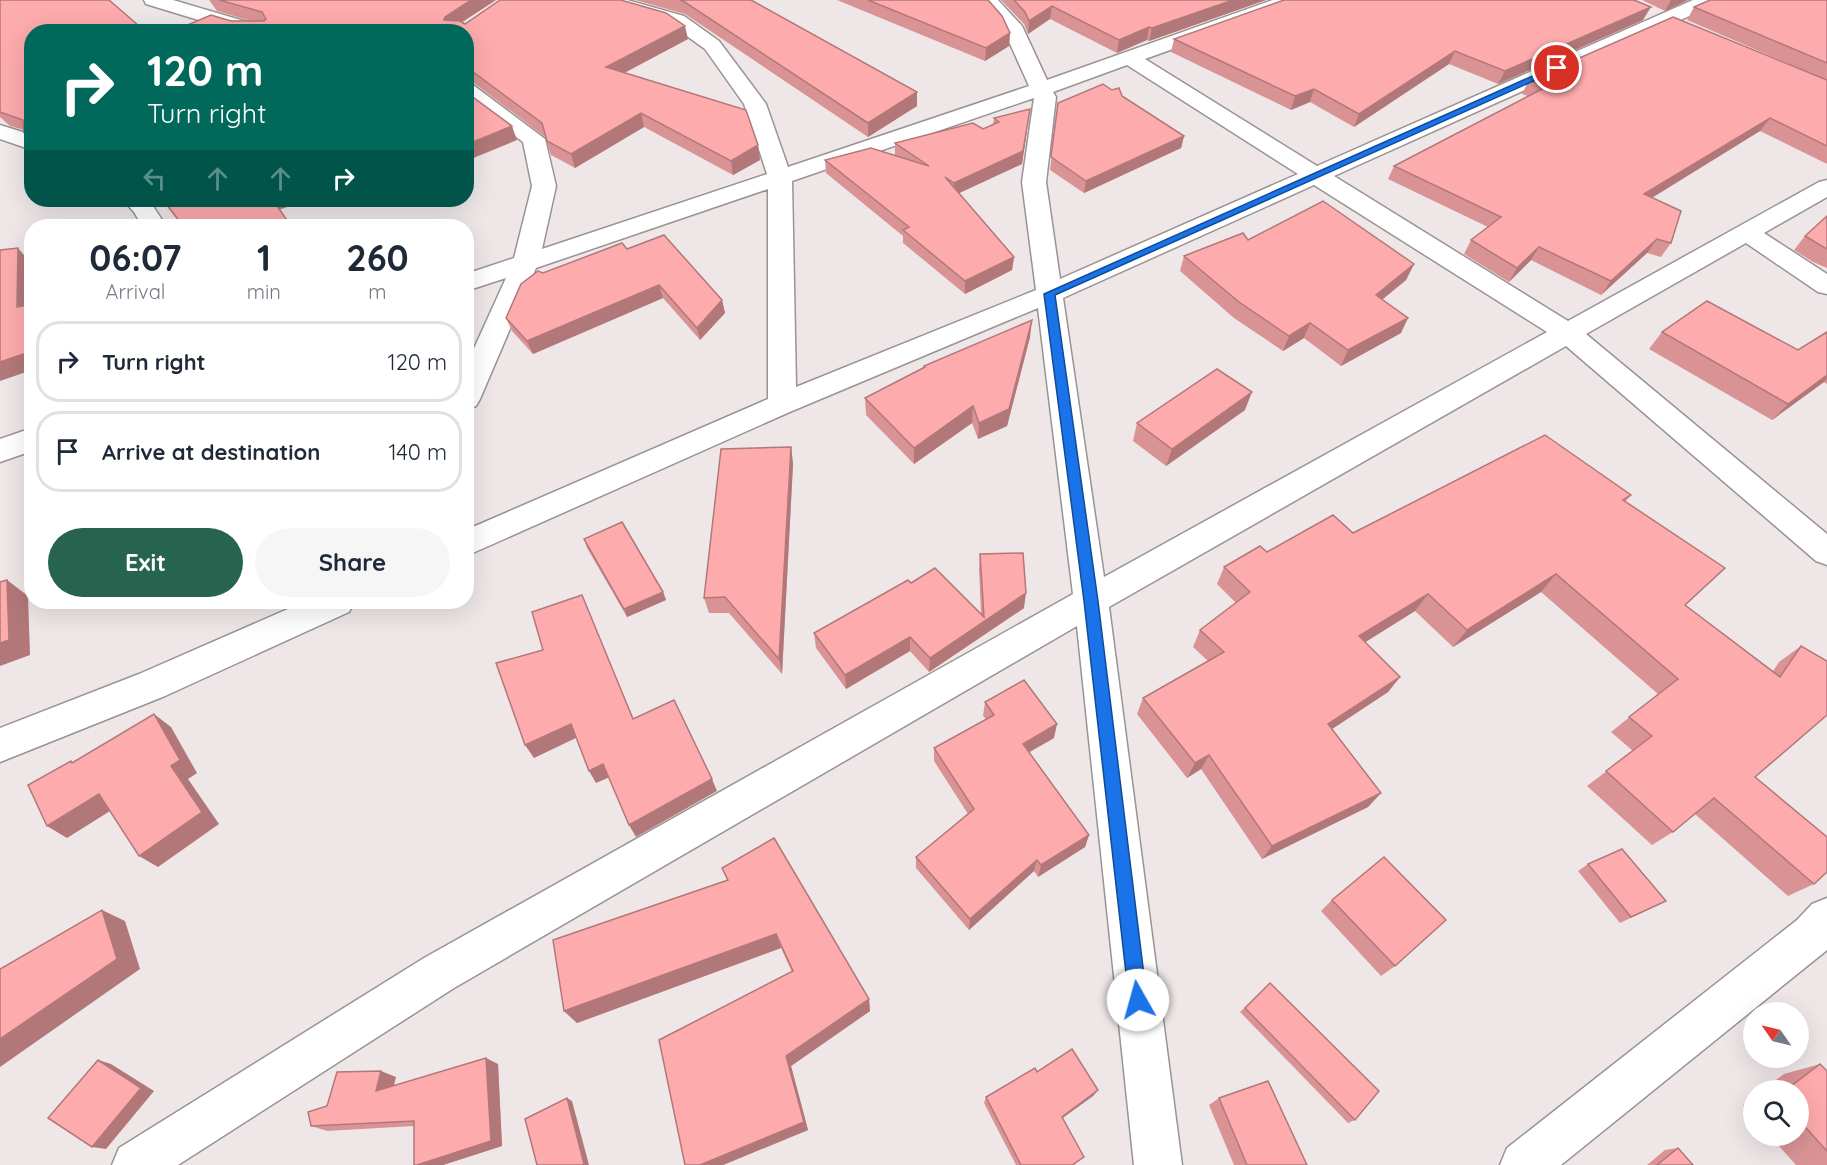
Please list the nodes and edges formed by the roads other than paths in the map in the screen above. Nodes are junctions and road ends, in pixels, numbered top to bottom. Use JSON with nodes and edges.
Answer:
{"nodes":[{"id":1,"x":153,"y":0,"type":"edge"},
{"id":2,"x":606,"y":0,"type":"edge"},
{"id":3,"x":988,"y":0,"type":"edge"},
{"id":4,"x":1291,"y":0,"type":"edge"},
{"id":5,"x":1709,"y":0,"type":"edge"},
{"id":6,"x":1639,"y":8,"type":"edge"},
{"id":7,"x":234,"y":24,"type":"edge"},
{"id":8,"x":1677,"y":24,"type":"junction"},
{"id":9,"x":1129,"y":58,"type":"junction"},
{"id":10,"x":1041,"y":89,"type":"junction"},
{"id":11,"x":474,"y":95,"type":"edge"},
{"id":12,"x":0,"y":132,"type":"edge"},
{"id":13,"x":24,"y":140,"type":"edge"},
{"id":14,"x":1317,"y":175,"type":"junction"},
{"id":15,"x":780,"y":178,"type":"junction"},
{"id":16,"x":1827,"y":187,"type":"edge"},
{"id":17,"x":1747,"y":233,"type":"junction"},
{"id":18,"x":526,"y":262,"type":"junction"},
{"id":19,"x":474,"y":280,"type":"edge"},
{"id":20,"x":1827,"y":286,"type":"edge"},
{"id":21,"x":1050,"y":294,"type":"junction"},
{"id":22,"x":1569,"y":334,"type":"junction"},
{"id":23,"x":474,"y":381,"type":"edge"},
{"id":24,"x":782,"y":404,"type":"junction"},
{"id":25,"x":24,"y":442,"type":"edge"},
{"id":26,"x":0,"y":451,"type":"edge"},
{"id":27,"x":474,"y":540,"type":"edge"},
{"id":28,"x":1827,"y":552,"type":"edge"},
{"id":29,"x":1091,"y":601,"type":"junction"},
{"id":30,"x":321,"y":609,"type":"edge"},
{"id":31,"x":0,"y":745,"type":"edge"},
{"id":32,"x":1827,"y":919,"type":"edge"},
{"id":33,"x":136,"y":1165,"type":"edge"},
{"id":34,"x":1158,"y":1165,"type":"edge"},
{"id":35,"x":1524,"y":1165,"type":"edge"}],
"edges":[{"from":1,"to":7,"type":"street"},
{"from":2,"to":15,"type":"street"},
{"from":3,"to":10,"type":"street"},
{"from":4,"to":9,"type":"street"},
{"from":5,"to":8,"type":"street"},
{"from":6,"to":8,"type":"street"},
{"from":8,"to":14,"type":"street"},
{"from":9,"to":10,"type":"street"},
{"from":9,"to":14,"type":"street"},
{"from":10,"to":15,"type":"street"},
{"from":10,"to":21,"type":"street"},
{"from":11,"to":18,"type":"street"},
{"from":12,"to":13,"type":"street"},
{"from":14,"to":21,"type":"street"},
{"from":14,"to":22,"type":"street"},
{"from":15,"to":18,"type":"street"},
{"from":15,"to":24,"type":"street"},
{"from":16,"to":17,"type":"street"},
{"from":17,"to":20,"type":"street"},
{"from":17,"to":22,"type":"street"},
{"from":18,"to":19,"type":"street"},
{"from":18,"to":23,"type":"street"},
{"from":21,"to":24,"type":"street"},
{"from":21,"to":29,"type":"street"},
{"from":22,"to":28,"type":"street"},
{"from":22,"to":29,"type":"street"},
{"from":24,"to":27,"type":"street"},
{"from":25,"to":26,"type":"street"},
{"from":29,"to":33,"type":"street"},
{"from":29,"to":34,"type":"street"},
{"from":30,"to":31,"type":"street"},
{"from":32,"to":35,"type":"street"}]}
